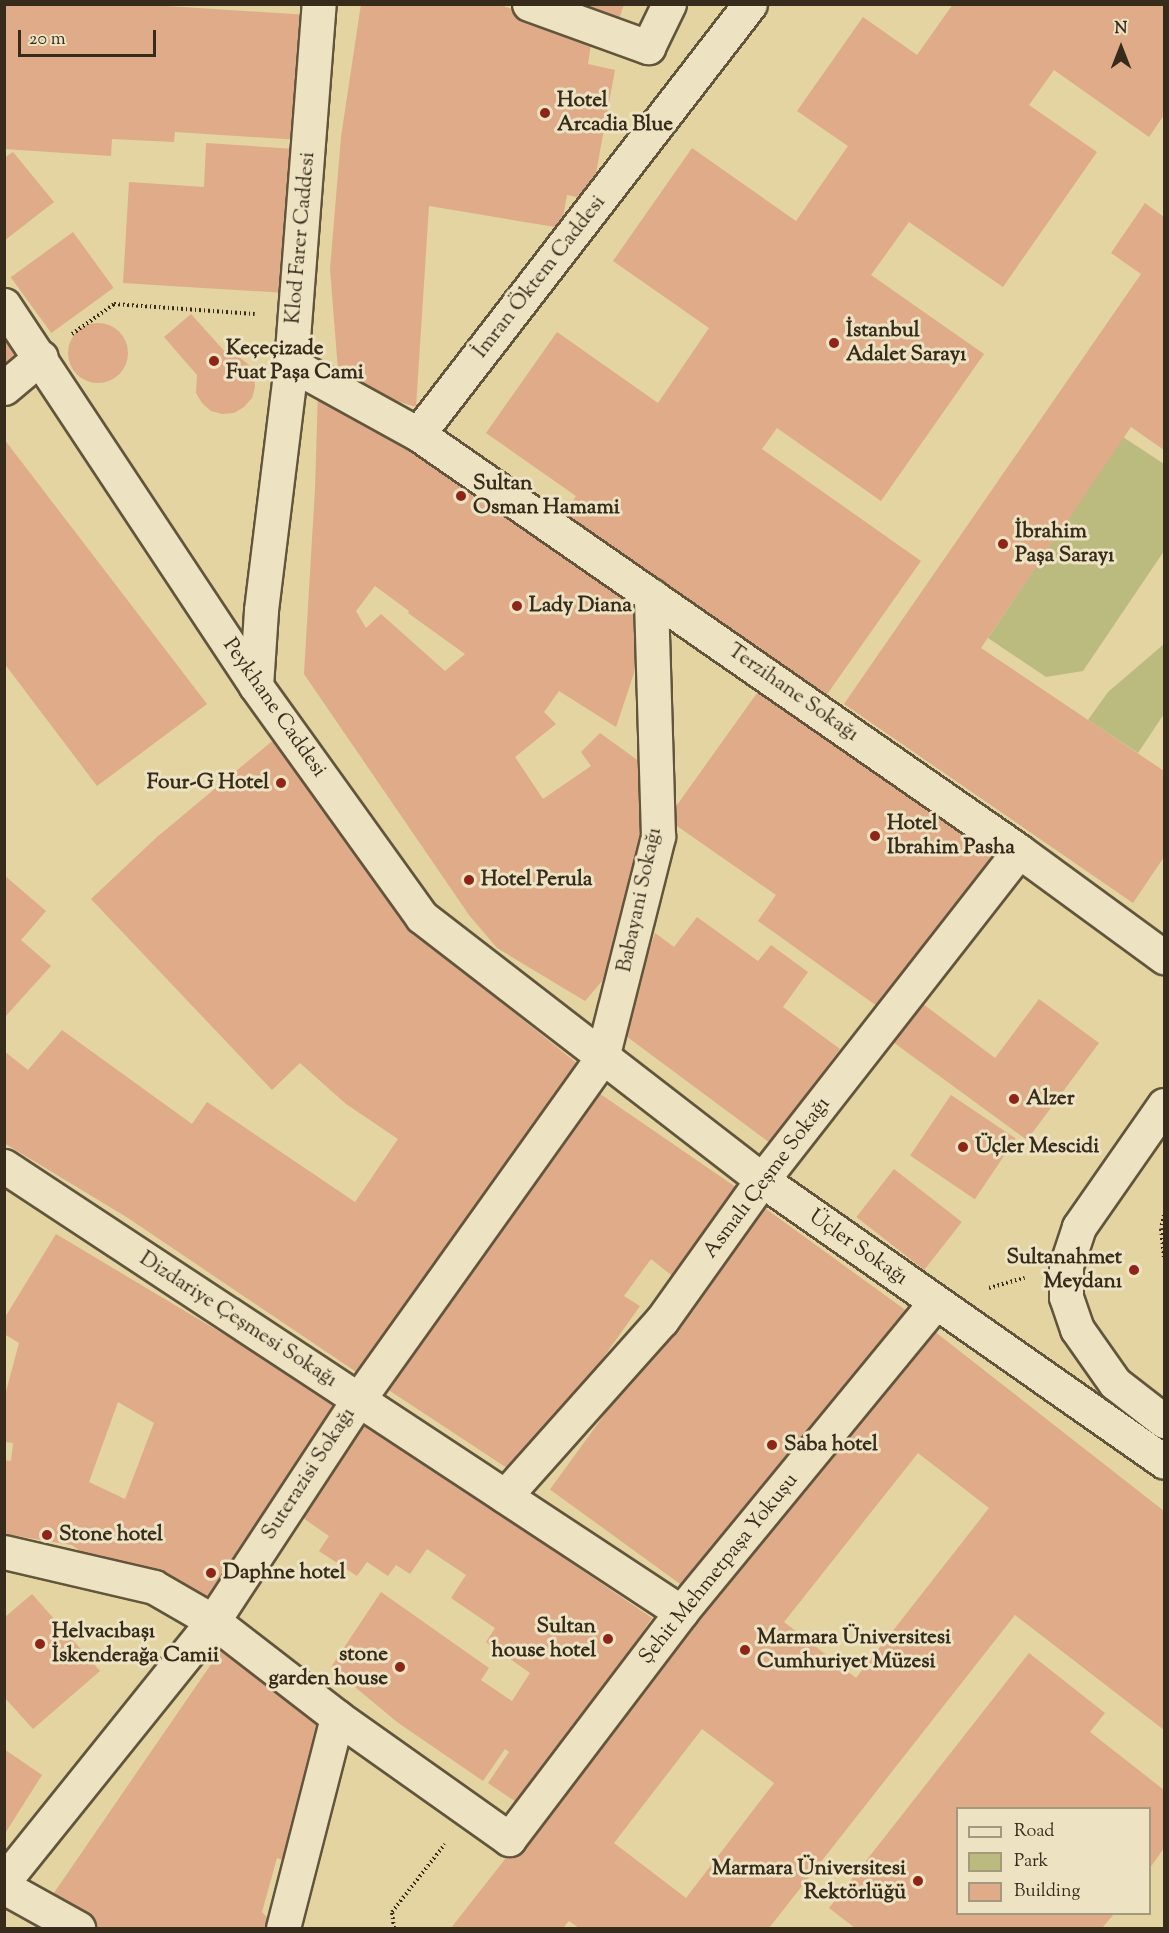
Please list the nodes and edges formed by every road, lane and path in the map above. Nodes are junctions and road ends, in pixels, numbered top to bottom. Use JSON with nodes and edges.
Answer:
{"nodes":[{"id":1,"x":319,"y":4,"type":"edge"},
{"id":2,"x":529,"y":4,"type":"edge"},
{"id":3,"x":669,"y":4,"type":"edge"},
{"id":4,"x":750,"y":4,"type":"edge"},
{"id":5,"x":4,"y":305,"type":"edge"},
{"id":6,"x":295,"y":317,"type":"junction"},
{"id":7,"x":41,"y":357,"type":"junction"},
{"id":8,"x":291,"y":364,"type":"junction"},
{"id":9,"x":4,"y":388,"type":"edge"},
{"id":10,"x":418,"y":434,"type":"junction"},
{"id":11,"x":651,"y":595,"type":"junction"},
{"id":12,"x":256,"y":686,"type":"junction"},
{"id":13,"x":1019,"y":851,"type":"junction"},
{"id":14,"x":1164,"y":957,"type":"edge"},
{"id":15,"x":602,"y":1058,"type":"junction"},
{"id":16,"x":1164,"y":1105,"type":"edge"},
{"id":17,"x":4,"y":1166,"type":"edge"},
{"id":18,"x":762,"y":1180,"type":"junction"},
{"id":19,"x":1164,"y":1215,"type":"edge"},
{"id":20,"x":1164,"y":1259,"type":"edge"},
{"id":21,"x":1066,"y":1266,"type":"junction"},
{"id":22,"x":935,"y":1303,"type":"junction"},
{"id":23,"x":358,"y":1400,"type":"junction"},
{"id":24,"x":1164,"y":1421,"type":"edge"},
{"id":25,"x":1164,"y":1462,"type":"edge"},
{"id":26,"x":505,"y":1496,"type":"junction"},
{"id":27,"x":4,"y":1552,"type":"edge"},
{"id":28,"x":681,"y":1612,"type":"junction"},
{"id":29,"x":213,"y":1621,"type":"junction"},
{"id":30,"x":337,"y":1717,"type":"junction"},
{"id":31,"x":470,"y":1813,"type":"junction"},
{"id":32,"x":4,"y":1881,"type":"edge"},
{"id":33,"x":4,"y":1887,"type":"edge"},
{"id":34,"x":78,"y":1929,"type":"edge"},
{"id":35,"x":283,"y":1929,"type":"edge"},
{"id":36,"x":394,"y":1929,"type":"edge"}],
"edges":[{"from":1,"to":6,"type":"street","name":"Klod Farer Caddesi"},
{"from":2,"to":3,"type":"street"},
{"from":4,"to":10,"type":"street","name":"İmran Öktem Caddesi"},
{"from":5,"to":7,"type":"street","name":"Peykhane Caddesi"},
{"from":6,"to":7,"type":"path"},
{"from":6,"to":8,"type":"street","name":"Klod Farer Caddesi"},
{"from":7,"to":9,"type":"street"},
{"from":7,"to":12,"type":"street","name":"Peykhane Caddesi"},
{"from":8,"to":10,"type":"street"},
{"from":8,"to":12,"type":"street","name":"Klod Farer Caddesi"},
{"from":10,"to":11,"type":"street","name":"Terzihane Sokağı"},
{"from":11,"to":13,"type":"street","name":"Terzihane Sokağı"},
{"from":11,"to":15,"type":"street","name":"Babayani Sokağı"},
{"from":12,"to":15,"type":"street","name":"Peykhane Caddesi"},
{"from":13,"to":14,"type":"street","name":"Terzihane Sokağı"},
{"from":13,"to":18,"type":"street","name":"Asmalı Çeşme Sokağı"},
{"from":15,"to":18,"type":"street","name":"Üçler Sokağı"},
{"from":15,"to":23,"type":"street","name":"Suterazisi Sokağı"},
{"from":16,"to":21,"type":"street"},
{"from":17,"to":23,"type":"street","name":"Dizdariye Çeşmesi Sokağı"},
{"from":18,"to":22,"type":"street","name":"Üçler Sokağı"},
{"from":18,"to":26,"type":"street","name":"Asmalı Çeşme Sokağı"},
{"from":19,"to":20,"type":"path"},
{"from":21,"to":22,"type":"path"},
{"from":21,"to":24,"type":"street"},
{"from":22,"to":25,"type":"street","name":"Üçler Sokağı"},
{"from":22,"to":28,"type":"street","name":"Şehit Mehmetpaşa Yokuşu"},
{"from":23,"to":26,"type":"street","name":"Dizdariye Çeşmesi Sokağı"},
{"from":23,"to":29,"type":"street","name":"Suterazisi Sokağı"},
{"from":26,"to":28,"type":"street","name":"Dizdariye Çeşmesi Sokağı"},
{"from":27,"to":29,"type":"street"},
{"from":28,"to":31,"type":"street","name":"Şehit Mehmetpaşa Yokuşu"},
{"from":29,"to":30,"type":"street"},
{"from":29,"to":32,"type":"street","name":"Suterazisi Sokağı"},
{"from":30,"to":31,"type":"street"},
{"from":30,"to":35,"type":"street"},
{"from":31,"to":36,"type":"path"},
{"from":33,"to":34,"type":"street"}]}
